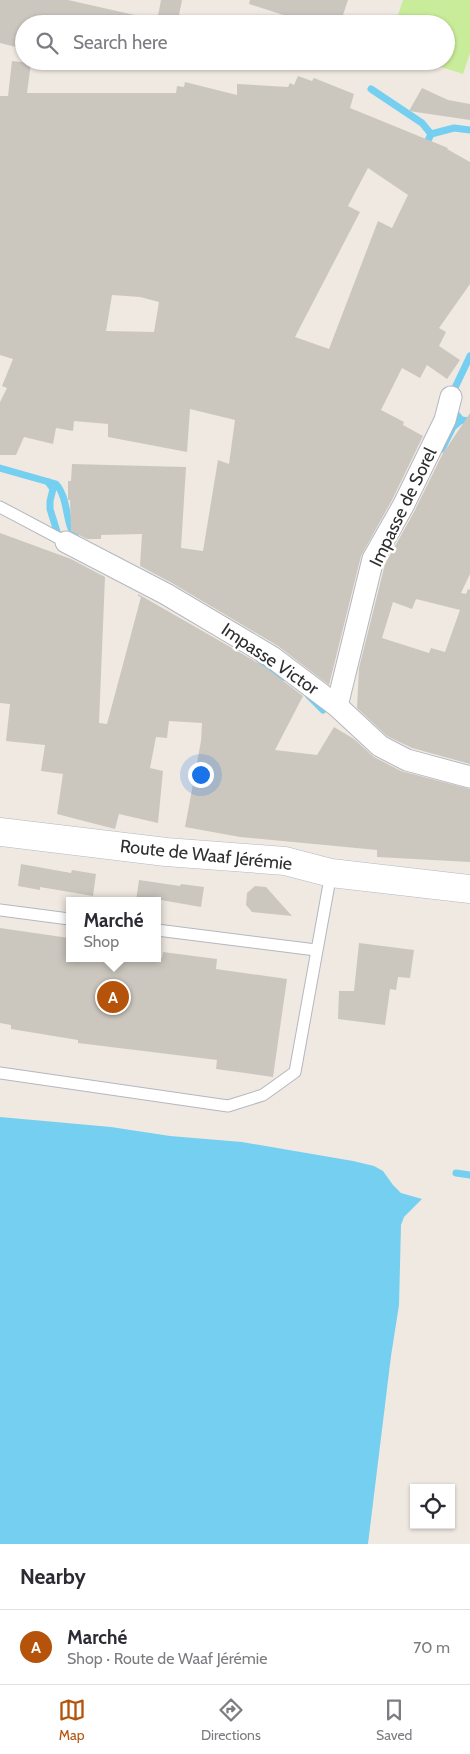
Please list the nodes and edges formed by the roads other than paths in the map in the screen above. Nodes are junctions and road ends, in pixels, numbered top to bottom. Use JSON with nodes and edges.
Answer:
{"nodes":[{"id":1,"x":450,"y":396,"type":"dead end"},
{"id":2,"x":0,"y":507,"type":"edge"},
{"id":3,"x":66,"y":542,"type":"joint"},
{"id":4,"x":338,"y":706,"type":"junction"},
{"id":5,"x":470,"y":777,"type":"edge"},
{"id":6,"x":0,"y":832,"type":"edge"},
{"id":7,"x":331,"y":872,"type":"junction"},
{"id":8,"x":470,"y":889,"type":"edge"},
{"id":9,"x":0,"y":910,"type":"edge"},
{"id":10,"x":66,"y":918,"type":"edge"},
{"id":11,"x":161,"y":931,"type":"edge"},
{"id":12,"x":316,"y":950,"type":"junction"},
{"id":13,"x":0,"y":1073,"type":"edge"}],
"edges":[{"from":1,"to":4,"type":"street","name":"Impasse de Sorel"},
{"from":2,"to":3,"type":"lane"},
{"from":3,"to":4,"type":"street","name":"Impasse Victor"},
{"from":4,"to":5,"type":"street","name":"Impasse Victor"},
{"from":6,"to":7,"type":"street","name":"Route de Waaf Jérémie"},
{"from":7,"to":8,"type":"street","name":"Route de Waaf Jérémie"},
{"from":7,"to":12,"type":"lane"},
{"from":9,"to":10,"type":"lane"},
{"from":11,"to":12,"type":"lane"},
{"from":12,"to":13,"type":"lane"}]}
